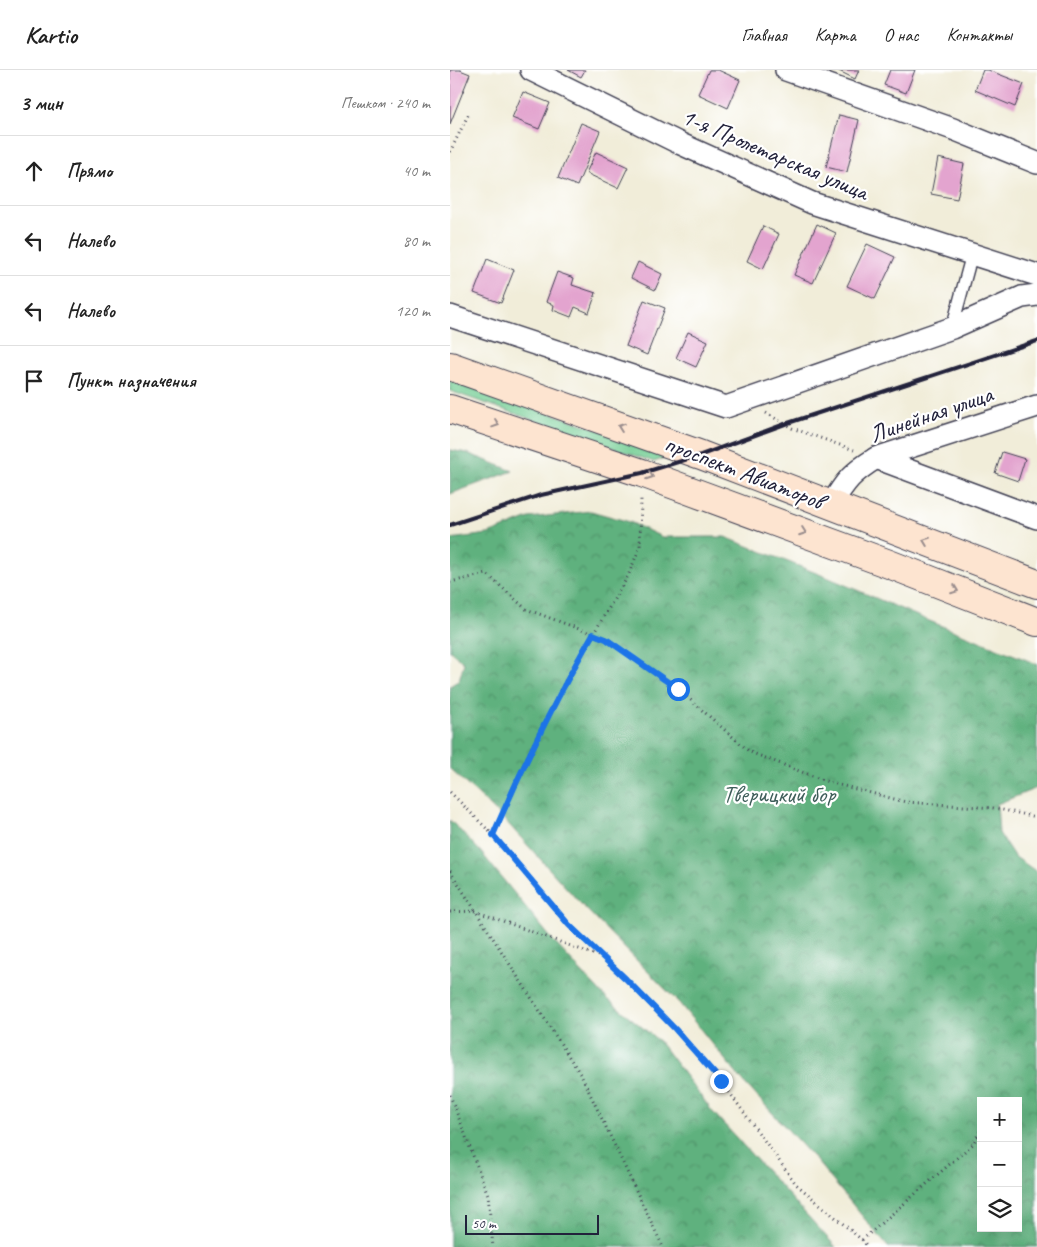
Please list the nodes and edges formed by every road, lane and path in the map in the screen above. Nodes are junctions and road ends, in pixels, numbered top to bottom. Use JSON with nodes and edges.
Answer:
{"nodes":[{"id":1,"x":530,"y":70,"type":"edge"},
{"id":2,"x":786,"y":70,"type":"edge"},
{"id":3,"x":469,"y":113,"type":"dead end"},
{"id":4,"x":450,"y":152,"type":"edge"},
{"id":5,"x":1037,"y":163,"type":"edge"},
{"id":6,"x":972,"y":254,"type":"junction"},
{"id":7,"x":1037,"y":275,"type":"edge"},
{"id":8,"x":1037,"y":295,"type":"edge"},
{"id":9,"x":450,"y":316,"type":"edge"},
{"id":10,"x":952,"y":328,"type":"junction"},
{"id":11,"x":450,"y":366,"type":"edge"},
{"id":12,"x":735,"y":404,"type":"junction"},
{"id":13,"x":1037,"y":406,"type":"edge"},
{"id":14,"x":450,"y":409,"type":"edge"},
{"id":15,"x":876,"y":458,"type":"junction"},
{"id":16,"x":641,"y":498,"type":"dead end"},
{"id":17,"x":831,"y":505,"type":"junction"},
{"id":18,"x":1037,"y":518,"type":"edge"},
{"id":19,"x":450,"y":582,"type":"edge"},
{"id":20,"x":1037,"y":584,"type":"edge"},
{"id":21,"x":1037,"y":622,"type":"edge"},
{"id":22,"x":593,"y":634,"type":"junction"},
{"id":23,"x":450,"y":792,"type":"edge"},
{"id":24,"x":1037,"y":817,"type":"edge"},
{"id":25,"x":493,"y":835,"type":"junction"},
{"id":26,"x":450,"y":872,"type":"edge"},
{"id":27,"x":475,"y":911,"type":"junction"},
{"id":28,"x":450,"y":912,"type":"edge"},
{"id":29,"x":604,"y":958,"type":"junction"},
{"id":30,"x":450,"y":1095,"type":"edge"},
{"id":31,"x":977,"y":1136,"type":"edge"},
{"id":32,"x":862,"y":1240,"type":"junction"},
{"id":33,"x":493,"y":1247,"type":"edge"},
{"id":34,"x":663,"y":1247,"type":"edge"},
{"id":35,"x":868,"y":1247,"type":"edge"}],
"edges":[{"from":1,"to":6,"type":"street","name":"1-я Пролетарская улица"},
{"from":2,"to":5,"type":"street"},
{"from":3,"to":4,"type":"path"},
{"from":6,"to":7,"type":"street","name":"1-я Пролетарская улица"},
{"from":6,"to":10,"type":"lane"},
{"from":8,"to":10,"type":"street"},
{"from":9,"to":12,"type":"street"},
{"from":10,"to":12,"type":"street"},
{"from":17,"to":11,"type":"main road","name":"проспект Авиаторов","one_way":true},
{"from":12,"to":15,"type":"path"},
{"from":13,"to":15,"type":"street","name":"Линейная улица"},
{"from":14,"to":21,"type":"main road","name":"проспект Авиаторов","one_way":true},
{"from":15,"to":17,"type":"street","name":"Линейная улица"},
{"from":15,"to":18,"type":"street"},
{"from":16,"to":22,"type":"path"},
{"from":20,"to":17,"type":"main road","name":"проспект Авиаторов","one_way":true},
{"from":19,"to":22,"type":"path"},
{"from":22,"to":24,"type":"path"},
{"from":22,"to":25,"type":"path"},
{"from":23,"to":25,"type":"path"},
{"from":25,"to":29,"type":"path"},
{"from":26,"to":27,"type":"path"},
{"from":27,"to":28,"type":"path"},
{"from":27,"to":29,"type":"path"},
{"from":27,"to":34,"type":"path"},
{"from":29,"to":32,"type":"path"},
{"from":30,"to":33,"type":"path"},
{"from":31,"to":32,"type":"path"},
{"from":32,"to":35,"type":"path"}]}
